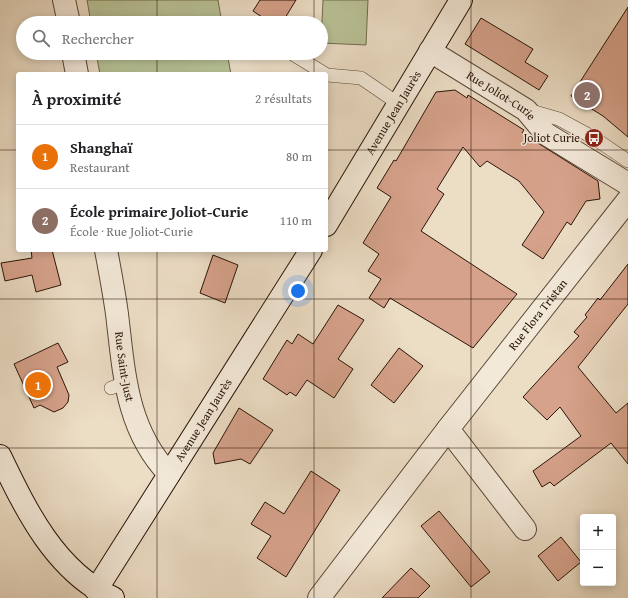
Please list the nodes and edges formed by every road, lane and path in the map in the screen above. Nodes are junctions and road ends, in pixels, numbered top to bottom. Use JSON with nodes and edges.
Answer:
{"nodes":[{"id":1,"x":64,"y":0,"type":"edge"},
{"id":2,"x":461,"y":0,"type":"edge"},
{"id":3,"x":67,"y":16,"type":"edge"},
{"id":4,"x":430,"y":51,"type":"junction"},
{"id":5,"x":74,"y":60,"type":"edge"},
{"id":6,"x":303,"y":60,"type":"edge"},
{"id":7,"x":77,"y":72,"type":"edge"},
{"id":8,"x":322,"y":72,"type":"edge"},
{"id":9,"x":328,"y":75,"type":"edge"},
{"id":10,"x":399,"y":104,"type":"junction"},
{"id":11,"x":526,"y":110,"type":"junction"},
{"id":12,"x":628,"y":161,"type":"edge"},
{"id":13,"x":628,"y":184,"type":"edge"},
{"id":14,"x":628,"y":200,"type":"edge"},
{"id":15,"x":328,"y":222,"type":"edge"},
{"id":16,"x":106,"y":252,"type":"edge"},
{"id":17,"x":310,"y":252,"type":"edge"},
{"id":18,"x":448,"y":429,"type":"junction"},
{"id":19,"x":0,"y":456,"type":"edge"},
{"id":20,"x":169,"y":474,"type":"junction"},
{"id":21,"x":525,"y":529,"type":"dead end"},
{"id":22,"x":105,"y":594,"type":"edge"},
{"id":23,"x":318,"y":598,"type":"edge"}],
"edges":[{"from":1,"to":3,"type":"street"},
{"from":2,"to":4,"type":"street","name":"Avenue Jean Jaurès"},
{"from":4,"to":10,"type":"street","name":"Avenue Jean Jaurès"},
{"from":4,"to":11,"type":"street","name":"Rue Joliot-Curie"},
{"from":5,"to":7,"type":"street"},
{"from":6,"to":8,"type":"lane"},
{"from":9,"to":10,"type":"lane"},
{"from":10,"to":15,"type":"street","name":"Avenue Jean Jaurès"},
{"from":11,"to":12,"type":"lane"},
{"from":11,"to":13,"type":"street","name":"Rue Joliot-Curie"},
{"from":14,"to":18,"type":"street","name":"Rue Flora Tristan"},
{"from":16,"to":20,"type":"street","name":"Rue Saint-Just"},
{"from":17,"to":20,"type":"street","name":"Avenue Jean Jaurès"},
{"from":18,"to":21,"type":"street"},
{"from":18,"to":23,"type":"street","name":"Rue Flora Tristan"},
{"from":19,"to":22,"type":"street"},
{"from":20,"to":22,"type":"street","name":"Avenue Jean Jaurès"}]}
